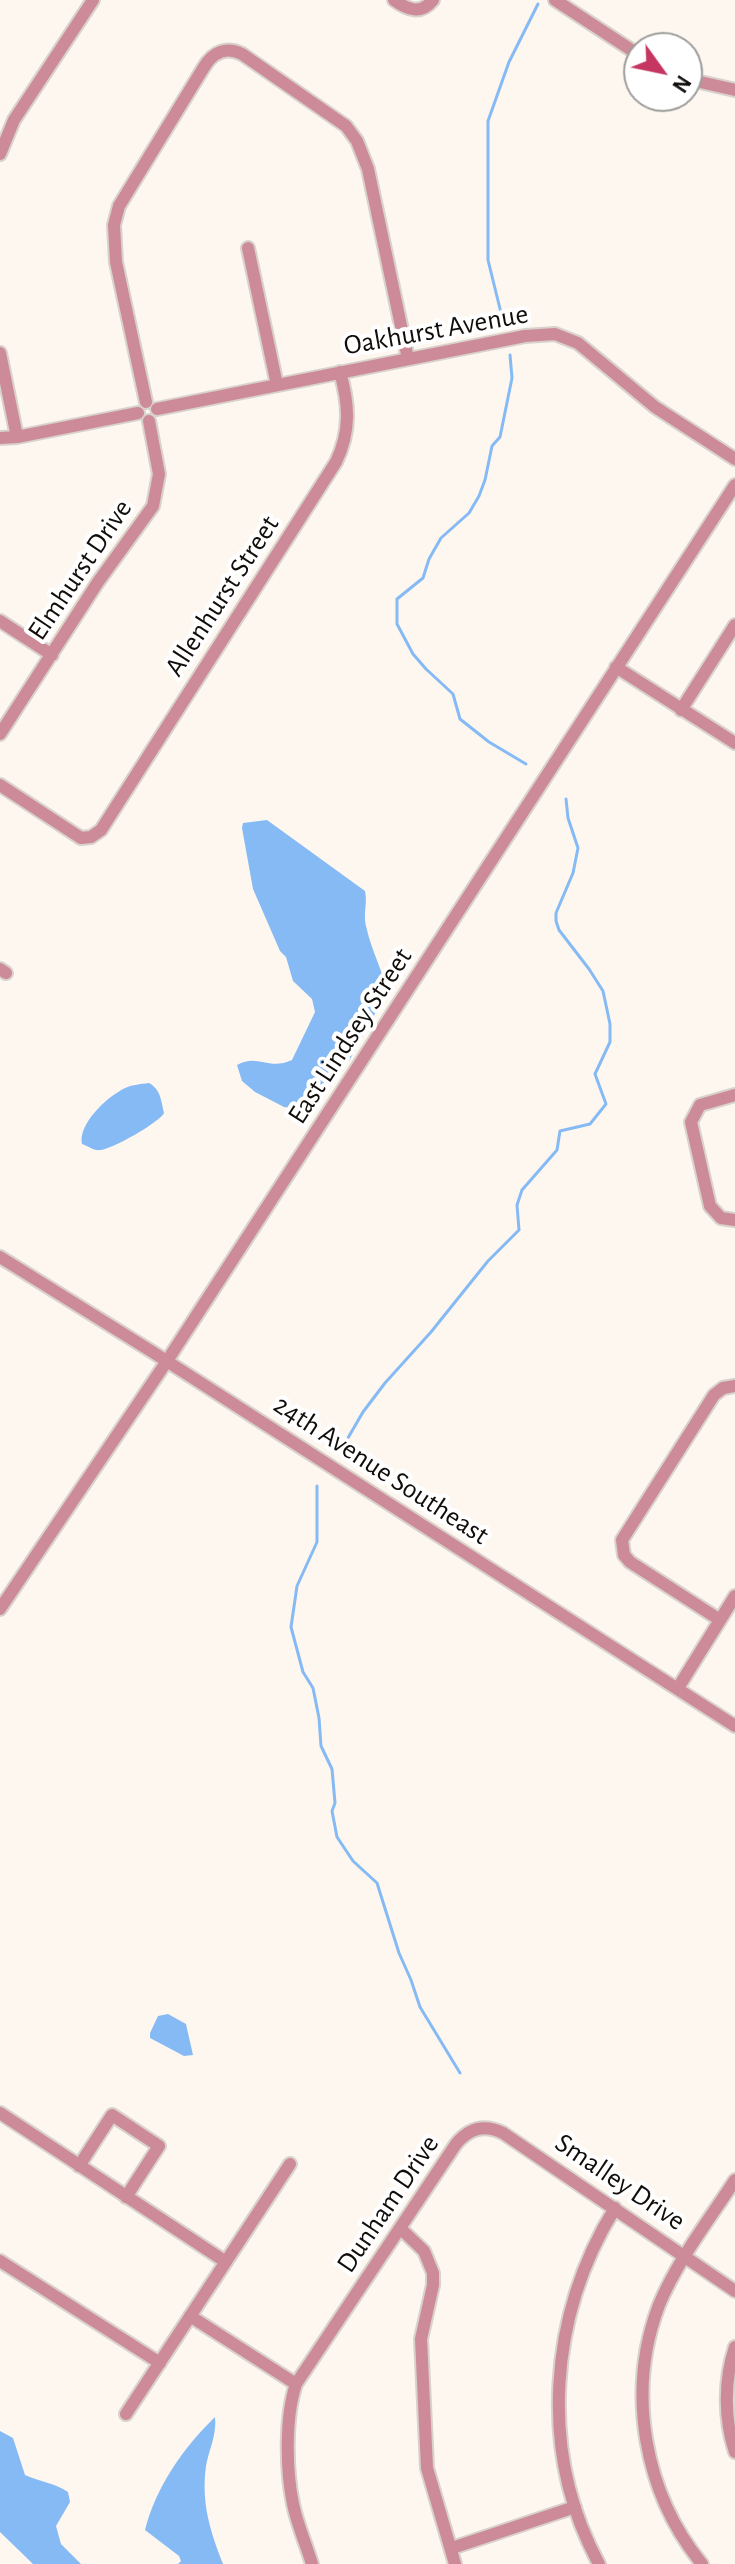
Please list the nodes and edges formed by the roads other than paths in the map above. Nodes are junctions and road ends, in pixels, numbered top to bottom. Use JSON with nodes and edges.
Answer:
{"nodes":[{"id":1,"x":93,"y":0,"type":"edge"},
{"id":2,"x":394,"y":0,"type":"edge"},
{"id":3,"x":433,"y":0,"type":"edge"},
{"id":4,"x":555,"y":0,"type":"edge"},
{"id":5,"x":623,"y":45,"type":"edge"},
{"id":6,"x":703,"y":83,"type":"edge"},
{"id":7,"x":735,"y":90,"type":"edge"},
{"id":8,"x":0,"y":154,"type":"edge"},
{"id":9,"x":248,"y":248,"type":"dead end"},
{"id":10,"x":0,"y":353,"type":"edge"},
{"id":11,"x":408,"y":359,"type":"junction"},
{"id":12,"x":340,"y":372,"type":"junction"},
{"id":13,"x":277,"y":385,"type":"junction"},
{"id":14,"x":146,"y":402,"type":"junction"},
{"id":15,"x":157,"y":409,"type":"junction"},
{"id":16,"x":138,"y":413,"type":"junction"},
{"id":17,"x":149,"y":421,"type":"junction"},
{"id":18,"x":17,"y":437,"type":"junction"},
{"id":19,"x":0,"y":438,"type":"edge"},
{"id":20,"x":735,"y":459,"type":"edge"},
{"id":21,"x":735,"y":485,"type":"edge"},
{"id":22,"x":0,"y":621,"type":"edge"},
{"id":23,"x":735,"y":625,"type":"edge"},
{"id":24,"x":52,"y":655,"type":"junction"},
{"id":25,"x":616,"y":667,"type":"junction"},
{"id":26,"x":681,"y":710,"type":"junction"},
{"id":27,"x":0,"y":734,"type":"edge"},
{"id":28,"x":735,"y":743,"type":"edge"},
{"id":29,"x":0,"y":785,"type":"edge"},
{"id":30,"x":735,"y":1095,"type":"edge"},
{"id":31,"x":735,"y":1220,"type":"edge"},
{"id":32,"x":0,"y":1257,"type":"edge"},
{"id":33,"x":167,"y":1361,"type":"junction"},
{"id":34,"x":735,"y":1386,"type":"edge"},
{"id":35,"x":735,"y":1596,"type":"edge"},
{"id":36,"x":0,"y":1609,"type":"edge"},
{"id":37,"x":720,"y":1620,"type":"junction"},
{"id":38,"x":678,"y":1688,"type":"junction"},
{"id":39,"x":735,"y":1726,"type":"edge"},
{"id":40,"x":0,"y":2113,"type":"edge"},
{"id":41,"x":472,"y":2129,"type":"joint"},
{"id":42,"x":290,"y":2164,"type":"dead end"},
{"id":43,"x":79,"y":2166,"type":"junction"},
{"id":44,"x":735,"y":2180,"type":"edge"},
{"id":45,"x":126,"y":2197,"type":"junction"},
{"id":46,"x":615,"y":2208,"type":"junction"},
{"id":47,"x":400,"y":2228,"type":"junction"},
{"id":48,"x":686,"y":2256,"type":"junction"},
{"id":49,"x":0,"y":2261,"type":"edge"},
{"id":50,"x":226,"y":2262,"type":"junction"},
{"id":51,"x":735,"y":2291,"type":"edge"},
{"id":52,"x":190,"y":2316,"type":"junction"},
{"id":53,"x":735,"y":2347,"type":"edge"},
{"id":54,"x":160,"y":2363,"type":"junction"},
{"id":55,"x":296,"y":2384,"type":"junction"},
{"id":56,"x":126,"y":2414,"type":"dead end"},
{"id":57,"x":735,"y":2452,"type":"edge"},
{"id":58,"x":575,"y":2507,"type":"junction"},
{"id":59,"x":452,"y":2548,"type":"junction"},
{"id":60,"x":699,"y":2563,"type":"edge"},
{"id":61,"x":312,"y":2564,"type":"edge"},
{"id":62,"x":455,"y":2564,"type":"edge"},
{"id":63,"x":599,"y":2564,"type":"edge"}],
"edges":[{"from":1,"to":8,"type":"street"},
{"from":2,"to":3,"type":"street"},
{"from":4,"to":5,"type":"street"},
{"from":6,"to":7,"type":"street"},
{"from":9,"to":13,"type":"street"},
{"from":10,"to":18,"type":"street"},
{"from":11,"to":12,"type":"street","name":"Oakhurst Avenue"},
{"from":11,"to":14,"type":"street"},
{"from":11,"to":20,"type":"street","name":"Oakhurst Avenue"},
{"from":12,"to":13,"type":"street","name":"Oakhurst Avenue"},
{"from":12,"to":29,"type":"street","name":"Allenhurst Street"},
{"from":13,"to":15,"type":"street","name":"Oakhurst Avenue"},
{"from":14,"to":15,"type":"street"},
{"from":14,"to":16,"type":"street"},
{"from":15,"to":17,"type":"street"},
{"from":16,"to":17,"type":"street"},
{"from":16,"to":18,"type":"street"},
{"from":17,"to":24,"type":"street","name":"Elmhurst Drive"},
{"from":18,"to":19,"type":"street"},
{"from":21,"to":25,"type":"street","name":"East Lindsey Street"},
{"from":22,"to":24,"type":"street"},
{"from":23,"to":26,"type":"street"},
{"from":24,"to":27,"type":"street","name":"Elmhurst Drive"},
{"from":25,"to":26,"type":"street"},
{"from":25,"to":33,"type":"street","name":"East Lindsey Street"},
{"from":26,"to":28,"type":"street"},
{"from":30,"to":31,"type":"street"},
{"from":32,"to":33,"type":"street","name":"24th Avenue Southeast"},
{"from":33,"to":36,"type":"street","name":"East Lindsey Street"},
{"from":33,"to":38,"type":"street","name":"24th Avenue Southeast"},
{"from":34,"to":37,"type":"street"},
{"from":35,"to":37,"type":"street"},
{"from":37,"to":38,"type":"street"},
{"from":38,"to":39,"type":"street","name":"24th Avenue Southeast"},
{"from":40,"to":43,"type":"street"},
{"from":41,"to":46,"type":"street","name":"Smalley Drive"},
{"from":41,"to":47,"type":"street","name":"Dunham Drive"},
{"from":42,"to":50,"type":"street"},
{"from":43,"to":45,"type":"street"},
{"from":43,"to":45,"type":"street"},
{"from":44,"to":48,"type":"street"},
{"from":45,"to":50,"type":"street"},
{"from":46,"to":48,"type":"street","name":"Smalley Drive"},
{"from":46,"to":58,"type":"street"},
{"from":47,"to":55,"type":"street","name":"Dunham Drive"},
{"from":47,"to":59,"type":"street"},
{"from":48,"to":51,"type":"street","name":"Smalley Drive"},
{"from":48,"to":60,"type":"street"},
{"from":49,"to":54,"type":"street"},
{"from":50,"to":52,"type":"street"},
{"from":52,"to":54,"type":"street"},
{"from":52,"to":55,"type":"street"},
{"from":53,"to":57,"type":"street"},
{"from":54,"to":56,"type":"street"},
{"from":55,"to":61,"type":"street"},
{"from":58,"to":59,"type":"street"},
{"from":58,"to":63,"type":"street"},
{"from":59,"to":62,"type":"street"}]}
